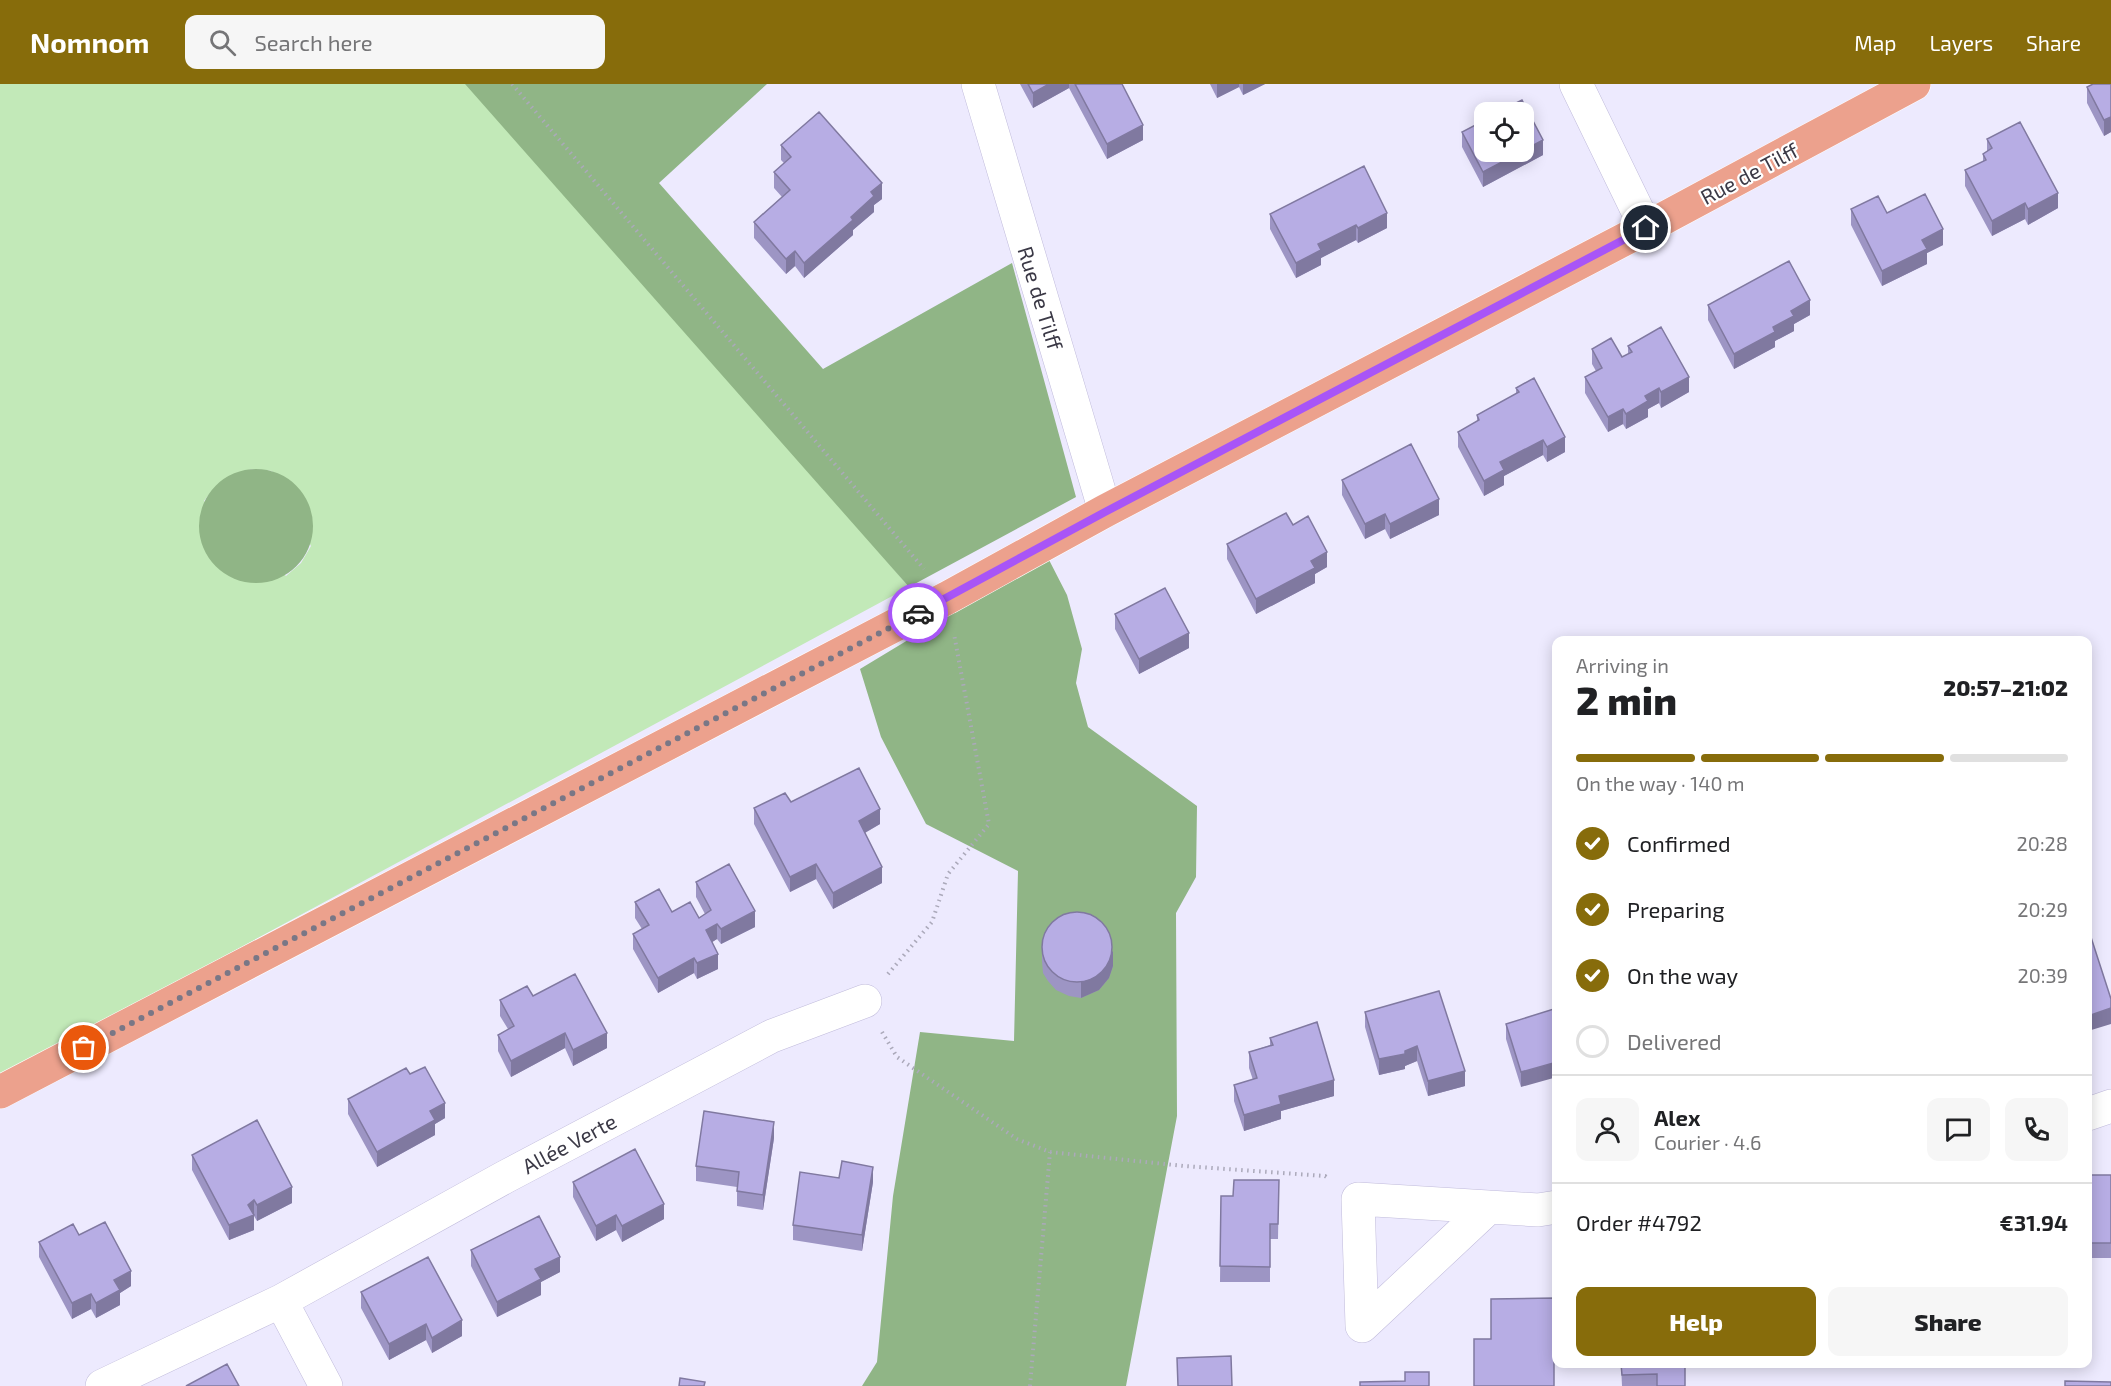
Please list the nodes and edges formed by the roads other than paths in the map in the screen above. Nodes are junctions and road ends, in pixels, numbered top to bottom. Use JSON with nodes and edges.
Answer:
{"nodes":[{"id":1,"x":978,"y":84,"type":"edge"},
{"id":2,"x":1576,"y":84,"type":"edge"},
{"id":3,"x":1914,"y":84,"type":"edge"},
{"id":4,"x":1646,"y":228,"type":"junction"},
{"id":5,"x":1105,"y":512,"type":"junction"},
{"id":6,"x":865,"y":1001,"type":"dead end"},
{"id":7,"x":0,"y":1092,"type":"edge"},
{"id":8,"x":2111,"y":1106,"type":"edge"},
{"id":9,"x":2092,"y":1113,"type":"edge"},
{"id":10,"x":1489,"y":1207,"type":"junction"},
{"id":11,"x":1552,"y":1208,"type":"edge"},
{"id":12,"x":281,"y":1301,"type":"junction"},
{"id":13,"x":102,"y":1386,"type":"edge"},
{"id":14,"x":326,"y":1386,"type":"edge"}],
"edges":[{"from":1,"to":5,"type":"street","name":"Rue de Tilff"},
{"from":2,"to":4,"type":"street"},
{"from":3,"to":4,"type":"main road","name":"Rue de Tilff"},
{"from":4,"to":5,"type":"main road","name":"Rue de Tilff"},
{"from":5,"to":7,"type":"main road","name":"Rue de Tilff"},
{"from":6,"to":12,"type":"street","name":"Allée Verte"},
{"from":8,"to":9,"type":"street"},
{"from":10,"to":10,"type":"street"},
{"from":10,"to":11,"type":"street"},
{"from":12,"to":13,"type":"street","name":"Allée Verte"},
{"from":12,"to":14,"type":"street"}]}
